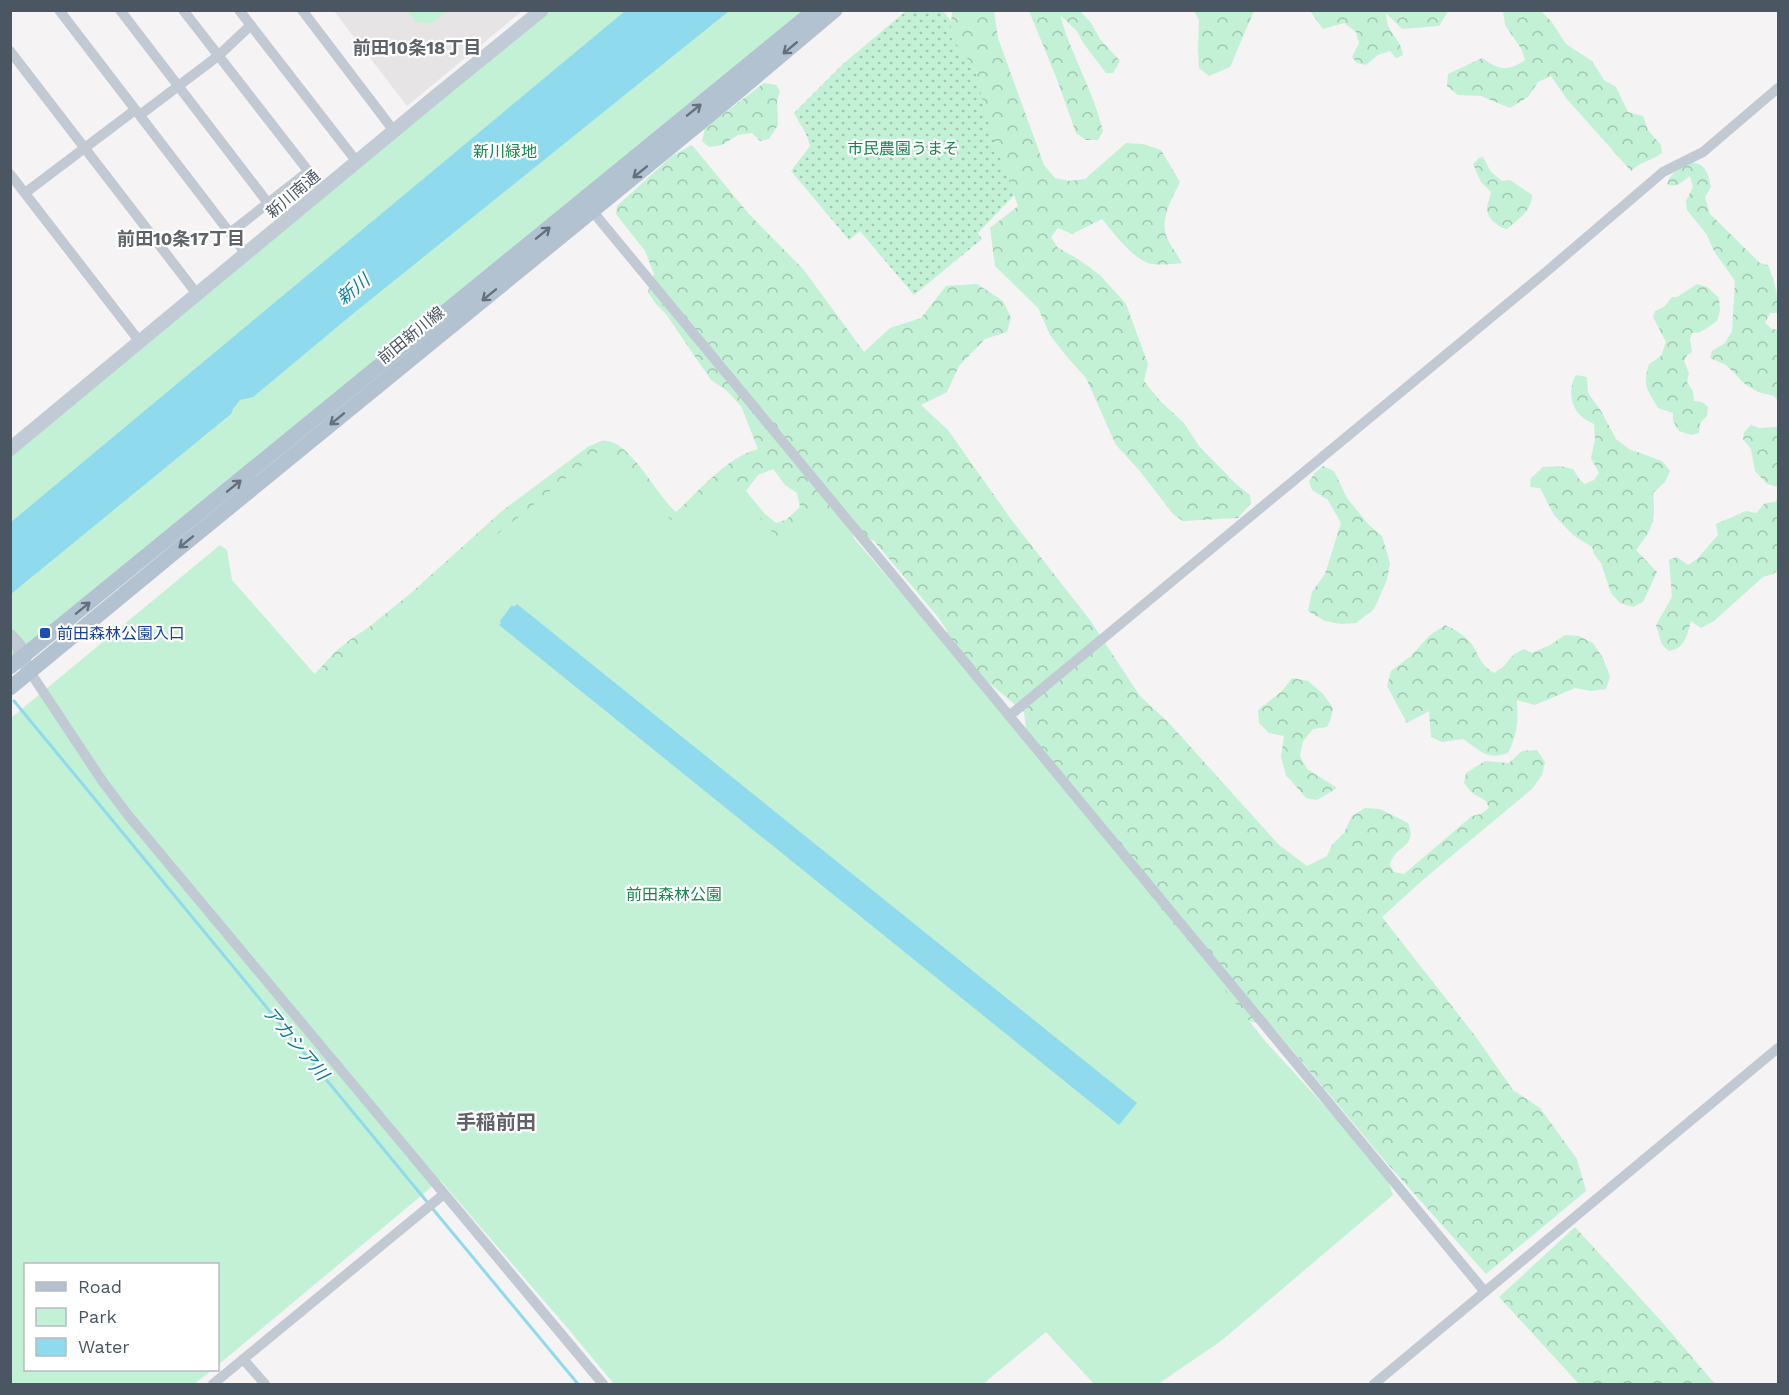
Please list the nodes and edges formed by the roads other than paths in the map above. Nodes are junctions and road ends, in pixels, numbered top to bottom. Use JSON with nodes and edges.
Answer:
{"nodes":[{"id":1,"x":59,"y":10,"type":"edge"},
{"id":2,"x":120,"y":10,"type":"edge"},
{"id":3,"x":183,"y":10,"type":"edge"},
{"id":4,"x":240,"y":10,"type":"edge"},
{"id":5,"x":302,"y":10,"type":"edge"},
{"id":6,"x":542,"y":10,"type":"edge"},
{"id":7,"x":815,"y":10,"type":"edge"},
{"id":8,"x":835,"y":10,"type":"edge"},
{"id":9,"x":250,"y":25,"type":"junction"},
{"id":10,"x":10,"y":51,"type":"edge"},
{"id":11,"x":218,"y":56,"type":"junction"},
{"id":12,"x":178,"y":86,"type":"junction"},
{"id":13,"x":1779,"y":88,"type":"edge"},
{"id":14,"x":137,"y":113,"type":"junction"},
{"id":15,"x":394,"y":131,"type":"junction"},
{"id":16,"x":86,"y":149,"type":"junction"},
{"id":17,"x":357,"y":162,"type":"junction"},
{"id":18,"x":309,"y":171,"type":"junction"},
{"id":19,"x":10,"y":174,"type":"edge"},
{"id":20,"x":323,"y":190,"type":"junction"},
{"id":21,"x":25,"y":194,"type":"junction"},
{"id":22,"x":268,"y":203,"type":"junction"},
{"id":23,"x":588,"y":206,"type":"junction"},
{"id":24,"x":230,"y":233,"type":"junction"},
{"id":25,"x":246,"y":254,"type":"junction"},
{"id":26,"x":198,"y":294,"type":"junction"},
{"id":27,"x":140,"y":342,"type":"junction"},
{"id":28,"x":10,"y":449,"type":"edge"},
{"id":29,"x":14,"y":652,"type":"edge"},
{"id":30,"x":30,"y":672,"type":"junction"},
{"id":31,"x":10,"y":688,"type":"edge"},
{"id":32,"x":1009,"y":716,"type":"junction"},
{"id":33,"x":1779,"y":1048,"type":"edge"},
{"id":34,"x":442,"y":1196,"type":"junction"},
{"id":35,"x":1485,"y":1292,"type":"junction"},
{"id":36,"x":243,"y":1359,"type":"junction"},
{"id":37,"x":213,"y":1384,"type":"edge"},
{"id":38,"x":265,"y":1384,"type":"edge"},
{"id":39,"x":603,"y":1384,"type":"edge"},
{"id":40,"x":1374,"y":1384,"type":"edge"}],
"edges":[{"from":1,"to":14,"type":"street"},
{"from":2,"to":12,"type":"street"},
{"from":3,"to":11,"type":"street"},
{"from":4,"to":9,"type":"street"},
{"from":5,"to":15,"type":"street"},
{"from":6,"to":15,"type":"street","name":"新川南通"},
{"from":23,"to":7,"type":"main road","name":"前田新川線","one_way":true},
{"from":8,"to":23,"type":"main road","name":"前田新川線","one_way":true},
{"from":9,"to":11,"type":"street"},
{"from":9,"to":17,"type":"street"},
{"from":10,"to":16,"type":"street"},
{"from":11,"to":12,"type":"street"},
{"from":11,"to":18,"type":"street"},
{"from":12,"to":14,"type":"street"},
{"from":12,"to":22,"type":"street"},
{"from":13,"to":32,"type":"street"},
{"from":14,"to":16,"type":"street"},
{"from":14,"to":24,"type":"street"},
{"from":15,"to":17,"type":"street","name":"新川南通"},
{"from":16,"to":21,"type":"street"},
{"from":16,"to":26,"type":"street"},
{"from":17,"to":20,"type":"street","name":"新川南通"},
{"from":18,"to":20,"type":"street"},
{"from":18,"to":22,"type":"street"},
{"from":19,"to":21,"type":"street"},
{"from":20,"to":25,"type":"street","name":"新川南通"},
{"from":21,"to":27,"type":"street"},
{"from":22,"to":24,"type":"street"},
{"from":29,"to":23,"type":"main road","name":"前田新川線","one_way":true},
{"from":23,"to":30,"type":"main road","name":"前田新川線","one_way":true},
{"from":23,"to":32,"type":"street"},
{"from":24,"to":25,"type":"street"},
{"from":25,"to":26,"type":"street","name":"新川南通"},
{"from":26,"to":27,"type":"street","name":"新川南通"},
{"from":27,"to":28,"type":"street","name":"新川南通"},
{"from":29,"to":30,"type":"street"},
{"from":30,"to":31,"type":"main road","name":"前田新川線"},
{"from":30,"to":34,"type":"street"},
{"from":32,"to":35,"type":"street"},
{"from":33,"to":35,"type":"street"},
{"from":34,"to":36,"type":"street"},
{"from":34,"to":39,"type":"street"},
{"from":35,"to":40,"type":"street"},
{"from":36,"to":37,"type":"street"},
{"from":36,"to":38,"type":"street"}]}
